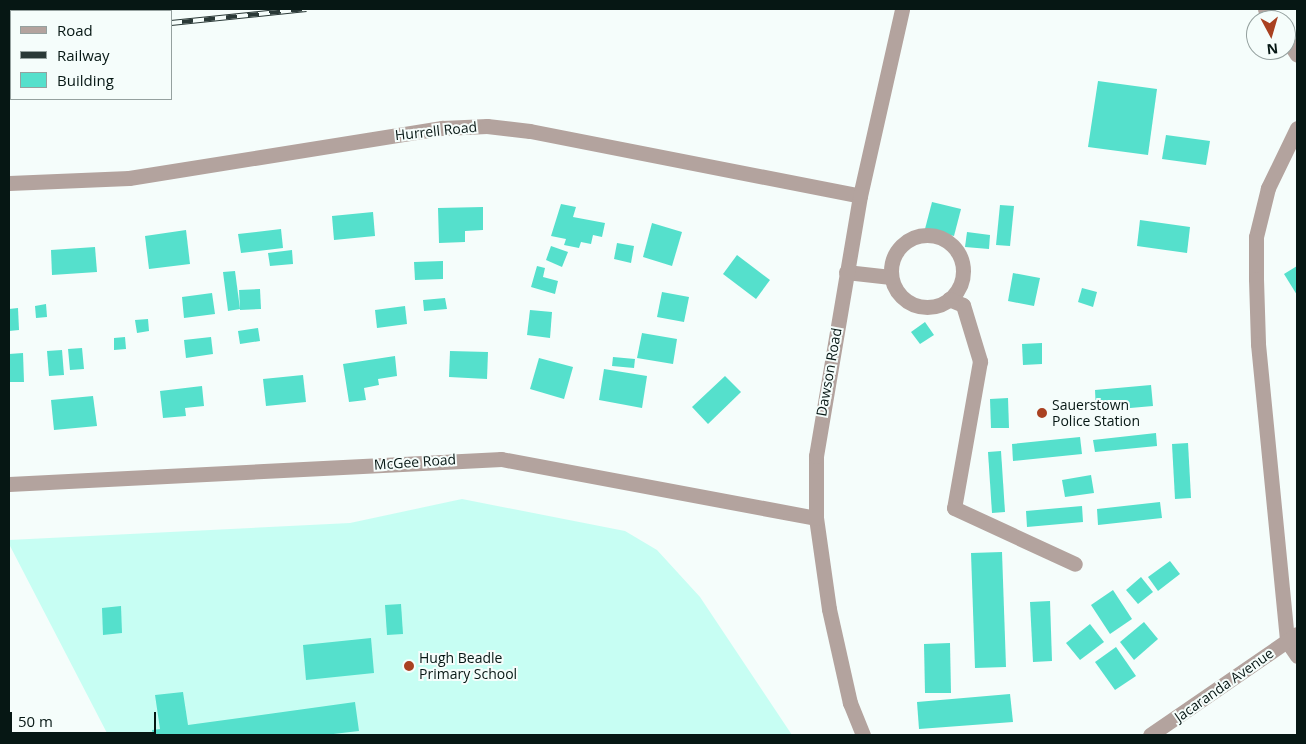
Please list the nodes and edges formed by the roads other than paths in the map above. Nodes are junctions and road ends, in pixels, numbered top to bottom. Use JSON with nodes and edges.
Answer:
{"nodes":[{"id":1,"x":902,"y":9,"type":"edge"},
{"id":2,"x":1297,"y":128,"type":"edge"},
{"id":3,"x":9,"y":183,"type":"edge"},
{"id":4,"x":860,"y":196,"type":"junction"},
{"id":5,"x":846,"y":272,"type":"junction"},
{"id":6,"x":891,"y":277,"type":"junction"},
{"id":7,"x":950,"y":299,"type":"junction"},
{"id":8,"x":9,"y":484,"type":"edge"},
{"id":9,"x":816,"y":518,"type":"junction"},
{"id":10,"x":1075,"y":564,"type":"dead end"},
{"id":11,"x":1292,"y":638,"type":"edge"},
{"id":12,"x":1297,"y":656,"type":"edge"},
{"id":13,"x":863,"y":735,"type":"edge"},
{"id":14,"x":1150,"y":735,"type":"edge"}],
"edges":[{"from":1,"to":4,"type":"street","name":"Dawson Road"},
{"from":2,"to":11,"type":"street"},
{"from":3,"to":4,"type":"street","name":"Hurrell Road"},
{"from":4,"to":5,"type":"street","name":"Dawson Road"},
{"from":5,"to":6,"type":"street"},
{"from":5,"to":9,"type":"street","name":"Dawson Road"},
{"from":6,"to":7,"type":"street"},
{"from":6,"to":7,"type":"street"},
{"from":7,"to":10,"type":"street"},
{"from":8,"to":9,"type":"street","name":"McGee Road"},
{"from":9,"to":13,"type":"street","name":"Dawson Road"},
{"from":11,"to":12,"type":"street"},
{"from":11,"to":14,"type":"street","name":"Jacaranda Avenue"}]}
